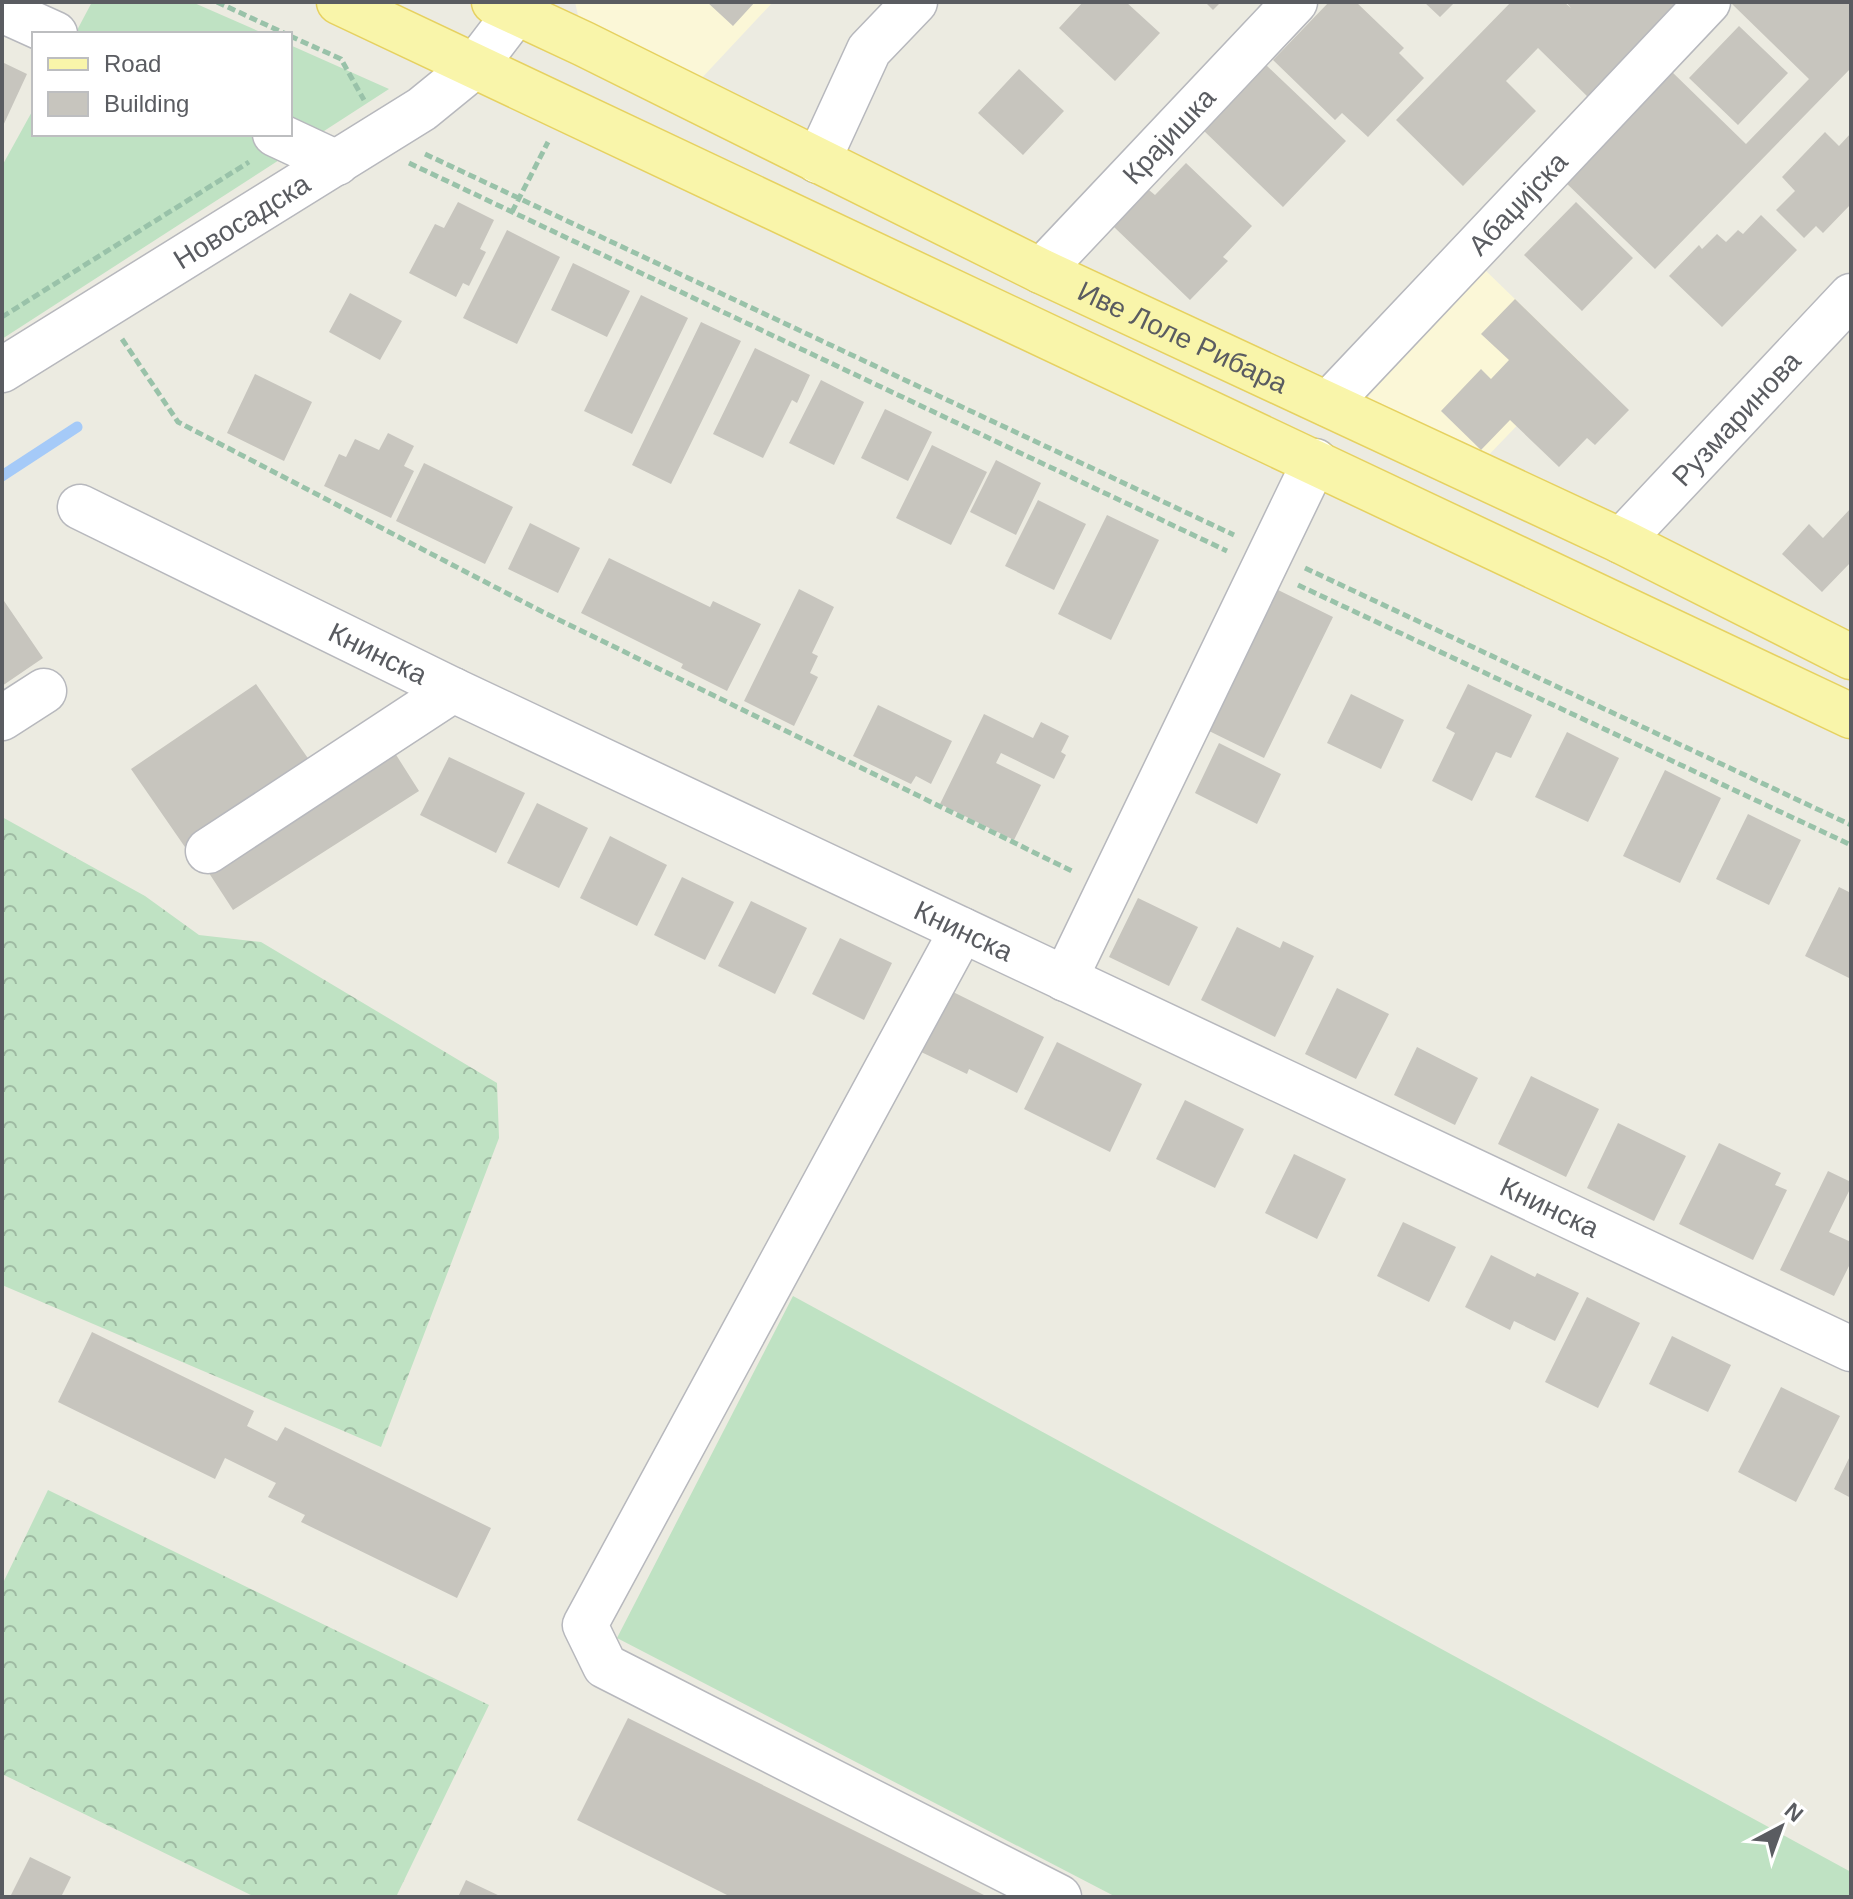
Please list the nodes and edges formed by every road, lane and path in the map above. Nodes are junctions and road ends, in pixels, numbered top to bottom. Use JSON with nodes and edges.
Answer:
{"nodes":[{"id":1,"x":217,"y":2,"type":"edge"},
{"id":2,"x":339,"y":2,"type":"edge"},
{"id":3,"x":915,"y":2,"type":"edge"},
{"id":4,"x":1295,"y":2,"type":"edge"},
{"id":5,"x":1708,"y":2,"type":"edge"},
{"id":6,"x":512,"y":6,"type":"edge"},
{"id":7,"x":2,"y":10,"type":"edge"},
{"id":8,"x":51,"y":32,"type":"edge"},
{"id":9,"x":282,"y":32,"type":"edge"},
{"id":10,"x":292,"y":37,"type":"edge"},
{"id":11,"x":476,"y":65,"type":"junction"},
{"id":12,"x":280,"y":136,"type":"edge"},
{"id":13,"x":362,"y":147,"type":"junction"},
{"id":14,"x":818,"y":161,"type":"junction"},
{"id":15,"x":1041,"y":271,"type":"junction"},
{"id":16,"x":1851,"y":296,"type":"edge"},
{"id":17,"x":101,"y":308,"type":"junction"},
{"id":18,"x":2,"y":317,"type":"edge"},
{"id":19,"x":2,"y":370,"type":"edge"},
{"id":20,"x":1328,"y":404,"type":"junction"},
{"id":21,"x":1315,"y":461,"type":"junction"},
{"id":22,"x":80,"y":507,"type":"dead end"},
{"id":23,"x":1621,"y":541,"type":"junction"},
{"id":24,"x":1267,"y":560,"type":"junction"},
{"id":25,"x":1851,"y":657,"type":"edge"},
{"id":26,"x":453,"y":690,"type":"junction"},
{"id":27,"x":44,"y":691,"type":"dead end"},
{"id":28,"x":1851,"y":716,"type":"edge"},
{"id":29,"x":2,"y":718,"type":"edge"},
{"id":30,"x":1851,"y":825,"type":"edge"},
{"id":31,"x":1851,"y":845,"type":"edge"},
{"id":32,"x":208,"y":851,"type":"dead end"},
{"id":33,"x":1109,"y":889,"type":"junction"},
{"id":34,"x":962,"y":930,"type":"junction"},
{"id":35,"x":1065,"y":979,"type":"junction"},
{"id":36,"x":1851,"y":1349,"type":"edge"},
{"id":37,"x":1059,"y":1897,"type":"edge"}],
"edges":[{"from":1,"to":9,"type":"path"},
{"from":2,"to":11,"type":"main road","name":"Иве Лоле Рибара"},
{"from":3,"to":14,"type":"street"},
{"from":4,"to":15,"type":"street","name":"Крајишка"},
{"from":5,"to":20,"type":"street","name":"Абаџијска"},
{"from":6,"to":11,"type":"street","name":"Новосадска"},
{"from":6,"to":14,"type":"main road","name":"Иве Лоле Рибара"},
{"from":7,"to":8,"type":"street"},
{"from":10,"to":13,"type":"path"},
{"from":11,"to":13,"type":"street","name":"Новосадска"},
{"from":11,"to":21,"type":"main road","name":"Иве Лоле Рибара"},
{"from":12,"to":13,"type":"street"},
{"from":12,"to":18,"type":"path"},
{"from":13,"to":17,"type":"street","name":"Новосадска"},
{"from":13,"to":24,"type":"path"},
{"from":13,"to":24,"type":"path"},
{"from":14,"to":15,"type":"main road","name":"Иве Лоле Рибара"},
{"from":15,"to":20,"type":"main road","name":"Иве Лоле Рибара"},
{"from":16,"to":23,"type":"street","name":"Рузмаринова"},
{"from":17,"to":19,"type":"street","name":"Новосадска"},
{"from":17,"to":33,"type":"path"},
{"from":20,"to":23,"type":"main road","name":"Иве Лоле Рибара"},
{"from":21,"to":24,"type":"street"},
{"from":21,"to":28,"type":"main road","name":"Иве Лоле Рибара"},
{"from":22,"to":26,"type":"street","name":"Книнска"},
{"from":23,"to":25,"type":"main road","name":"Иве Лоле Рибара"},
{"from":24,"to":30,"type":"path"},
{"from":24,"to":31,"type":"path"},
{"from":24,"to":33,"type":"street"},
{"from":26,"to":32,"type":"street"},
{"from":26,"to":34,"type":"street","name":"Книнска"},
{"from":27,"to":29,"type":"street"},
{"from":33,"to":35,"type":"street"},
{"from":34,"to":35,"type":"street","name":"Книнска"},
{"from":34,"to":37,"type":"street"},
{"from":35,"to":36,"type":"street","name":"Книнска"}]}
